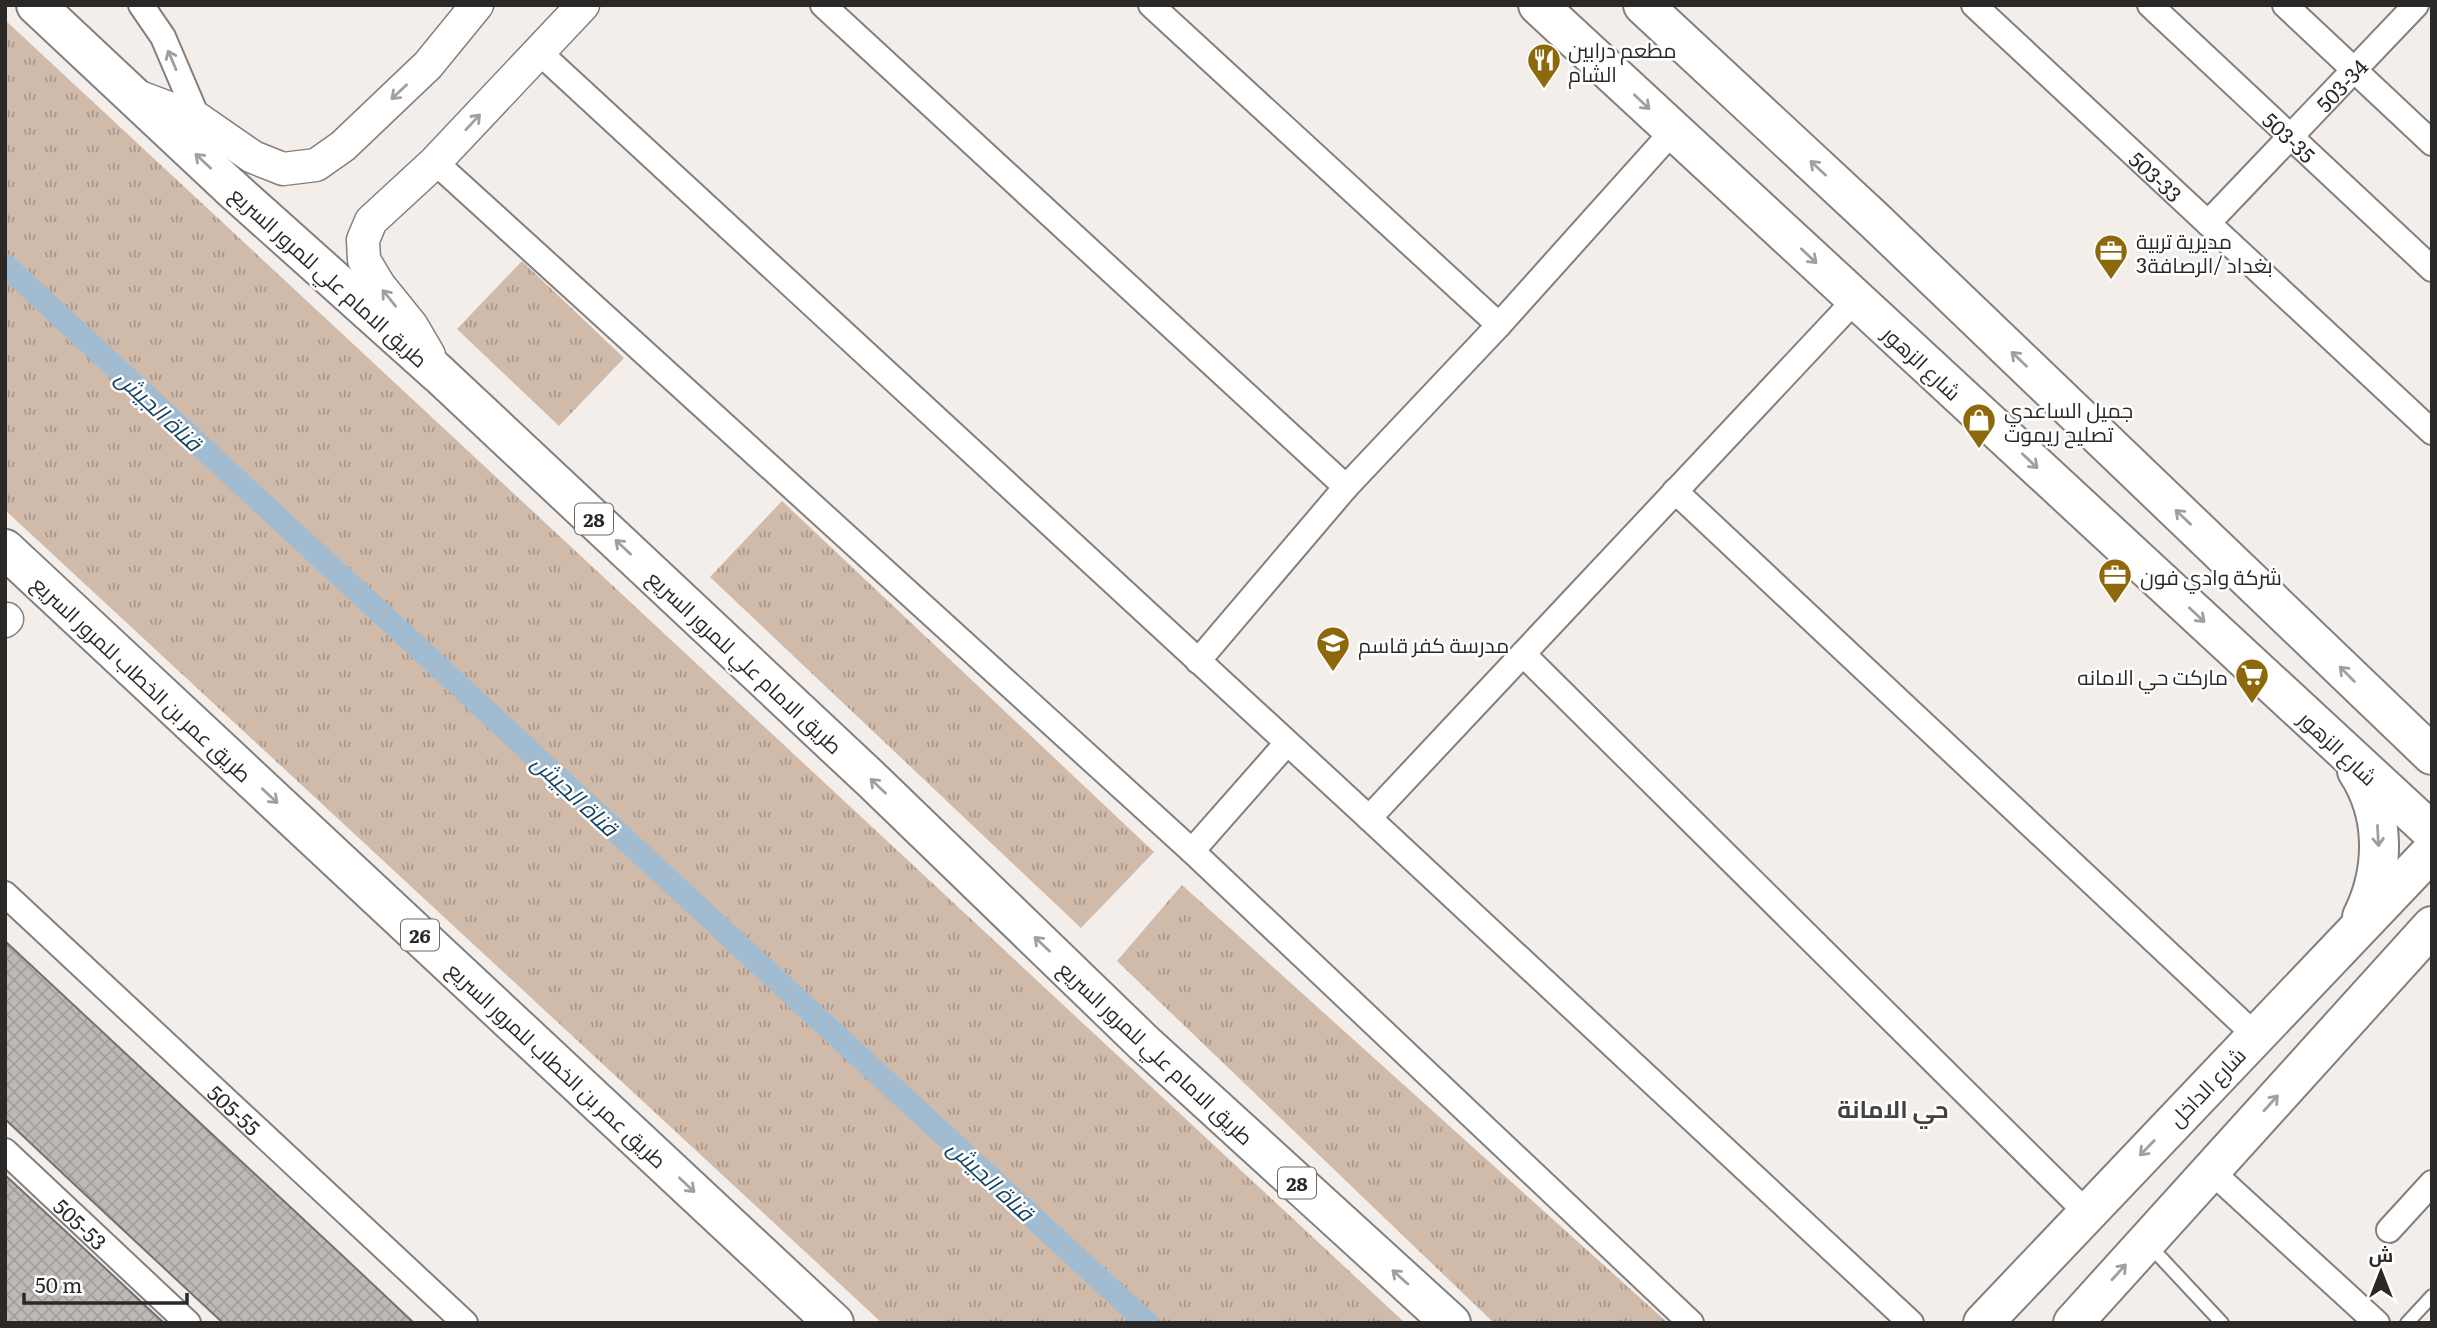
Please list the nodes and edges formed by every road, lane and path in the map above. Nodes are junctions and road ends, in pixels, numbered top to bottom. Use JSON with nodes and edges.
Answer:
{"nodes":[{"id":1,"x":36,"y":5,"type":"edge"},
{"id":2,"x":141,"y":5,"type":"edge"},
{"id":3,"x":477,"y":5,"type":"edge"},
{"id":4,"x":583,"y":5,"type":"edge"},
{"id":5,"x":822,"y":5,"type":"edge"},
{"id":6,"x":1151,"y":5,"type":"edge"},
{"id":7,"x":1538,"y":5,"type":"edge"},
{"id":8,"x":1643,"y":5,"type":"edge"},
{"id":9,"x":2150,"y":5,"type":"edge"},
{"id":10,"x":2285,"y":5,"type":"edge"},
{"id":11,"x":2416,"y":5,"type":"edge"},
{"id":12,"x":1987,"y":9,"type":"edge"},
{"id":13,"x":539,"y":52,"type":"junction"},
{"id":14,"x":2354,"y":70,"type":"junction"},
{"id":15,"x":131,"y":94,"type":"junction"},
{"id":16,"x":198,"y":119,"type":"junction"},
{"id":17,"x":1673,"y":131,"type":"junction"},
{"id":18,"x":2290,"y":137,"type":"junction"},
{"id":19,"x":2432,"y":143,"type":"edge"},
{"id":20,"x":435,"y":162,"type":"junction"},
{"id":21,"x":2208,"y":223,"type":"junction"},
{"id":22,"x":2432,"y":268,"type":"edge"},
{"id":23,"x":1856,"y":299,"type":"junction"},
{"id":24,"x":1499,"y":326,"type":"junction"},
{"id":25,"x":440,"y":375,"type":"junction"},
{"id":26,"x":2428,"y":420,"type":"edge"},
{"id":27,"x":1346,"y":488,"type":"junction"},
{"id":28,"x":1675,"y":491,"type":"junction"},
{"id":29,"x":5,"y":549,"type":"edge"},
{"id":30,"x":1523,"y":654,"type":"junction"},
{"id":31,"x":1198,"y":661,"type":"junction"},
{"id":32,"x":2384,"y":710,"type":"junction"},
{"id":33,"x":2432,"y":731,"type":"edge"},
{"id":34,"x":1287,"y":743,"type":"junction"},
{"id":35,"x":2344,"y":752,"type":"junction"},
{"id":36,"x":2432,"y":755,"type":"edge"},
{"id":37,"x":1369,"y":818,"type":"junction"},
{"id":38,"x":2432,"y":832,"type":"edge"},
{"id":39,"x":1192,"y":851,"type":"junction"},
{"id":40,"x":2432,"y":851,"type":"edge"},
{"id":41,"x":5,"y":894,"type":"edge"},
{"id":42,"x":2432,"y":926,"type":"edge"},
{"id":43,"x":2354,"y":932,"type":"junction"},
{"id":44,"x":2432,"y":954,"type":"edge"},
{"id":45,"x":2392,"y":970,"type":"junction"},
{"id":46,"x":2300,"y":989,"type":"junction"},
{"id":47,"x":2342,"y":1026,"type":"junction"},
{"id":48,"x":2255,"y":1035,"type":"junction"},
{"id":49,"x":5,"y":1151,"type":"edge"},
{"id":50,"x":2211,"y":1171,"type":"junction"},
{"id":51,"x":2432,"y":1183,"type":"edge"},
{"id":52,"x":2087,"y":1212,"type":"junction"},
{"id":53,"x":2389,"y":1230,"type":"dead end"},
{"id":54,"x":2146,"y":1242,"type":"junction"},
{"id":55,"x":2432,"y":1296,"type":"edge"},
{"id":56,"x":461,"y":1322,"type":"edge"},
{"id":57,"x":188,"y":1323,"type":"edge"},
{"id":58,"x":834,"y":1323,"type":"edge"},
{"id":59,"x":1451,"y":1323,"type":"edge"},
{"id":60,"x":1691,"y":1323,"type":"edge"},
{"id":61,"x":1912,"y":1323,"type":"edge"},
{"id":62,"x":1983,"y":1323,"type":"edge"},
{"id":63,"x":2073,"y":1323,"type":"edge"},
{"id":64,"x":2222,"y":1323,"type":"edge"},
{"id":65,"x":2377,"y":1323,"type":"edge"},
{"id":66,"x":2407,"y":1323,"type":"edge"}],
"edges":[{"from":1,"to":15,"type":"main road","name":"طريق الامام علي للمرور السريع","number":"28"},
{"from":16,"to":2,"type":"street","one_way":true},
{"from":3,"to":16,"type":"street","one_way":true},
{"from":4,"to":13,"type":"street"},
{"from":5,"to":27,"type":"street"},
{"from":6,"to":24,"type":"street"},
{"from":7,"to":17,"type":"main road","name":"شارع الزهور","one_way":true},
{"from":32,"to":8,"type":"main road","one_way":true},
{"from":9,"to":18,"type":"street","name":"503-35"},
{"from":10,"to":14,"type":"street"},
{"from":11,"to":14,"type":"street","name":"503-34"},
{"from":12,"to":21,"type":"street","name":"503-33"},
{"from":20,"to":13,"type":"street","one_way":true},
{"from":13,"to":31,"type":"street"},
{"from":14,"to":18,"type":"street","name":"503-34"},
{"from":14,"to":19,"type":"street"},
{"from":15,"to":16,"type":"street"},
{"from":25,"to":15,"type":"main road","name":"طريق الامام علي للمرور السريع","number":"28","one_way":true},
{"from":17,"to":23,"type":"main road","name":"شارع الزهور","one_way":true},
{"from":17,"to":24,"type":"street"},
{"from":18,"to":21,"type":"street","name":"503-34"},
{"from":18,"to":22,"type":"street","name":"503-35"},
{"from":25,"to":20,"type":"street","one_way":true},
{"from":20,"to":39,"type":"street"},
{"from":21,"to":26,"type":"street","name":"503-33"},
{"from":23,"to":28,"type":"street"},
{"from":23,"to":35,"type":"main road","name":"شارع الزهور","one_way":true},
{"from":24,"to":27,"type":"street"},
{"from":59,"to":25,"type":"main road","name":"طريق الامام علي للمرور السريع","number":"28","one_way":true},
{"from":27,"to":31,"type":"street"},
{"from":28,"to":30,"type":"street"},
{"from":28,"to":48,"type":"street"},
{"from":29,"to":58,"type":"main road","name":"طريق عمر بن الخطاب للمرور السريع","number":"26","one_way":true},
{"from":30,"to":37,"type":"street"},
{"from":30,"to":52,"type":"street"},
{"from":31,"to":34,"type":"street"},
{"from":32,"to":33,"type":"main road"},
{"from":32,"to":36,"type":"main road"},
{"from":34,"to":37,"type":"street"},
{"from":34,"to":39,"type":"street"},
{"from":35,"to":38,"type":"main road","name":"شارع الزهور"},
{"from":35,"to":43,"type":"main road","one_way":true},
{"from":37,"to":61,"type":"street"},
{"from":39,"to":60,"type":"street"},
{"from":40,"to":43,"type":"main road","name":"شارع الداخل"},
{"from":41,"to":56,"type":"street","name":"505-55"},
{"from":42,"to":45,"type":"main road"},
{"from":43,"to":46,"type":"main road","name":"شارع الداخل"},
{"from":44,"to":45,"type":"main road"},
{"from":45,"to":47,"type":"main road"},
{"from":46,"to":47,"type":"main road"},
{"from":46,"to":48,"type":"main road","name":"شارع الداخل"},
{"from":50,"to":47,"type":"main road","one_way":true},
{"from":48,"to":52,"type":"main road","name":"شارع الداخل","one_way":true},
{"from":49,"to":57,"type":"street","name":"505-53"},
{"from":50,"to":54,"type":"main road"},
{"from":50,"to":65,"type":"street"},
{"from":51,"to":53,"type":"street"},
{"from":52,"to":62,"type":"main road","name":"شارع الداخل"},
{"from":63,"to":54,"type":"main road","one_way":true},
{"from":54,"to":64,"type":"lane"},
{"from":55,"to":66,"type":"lane"}]}
